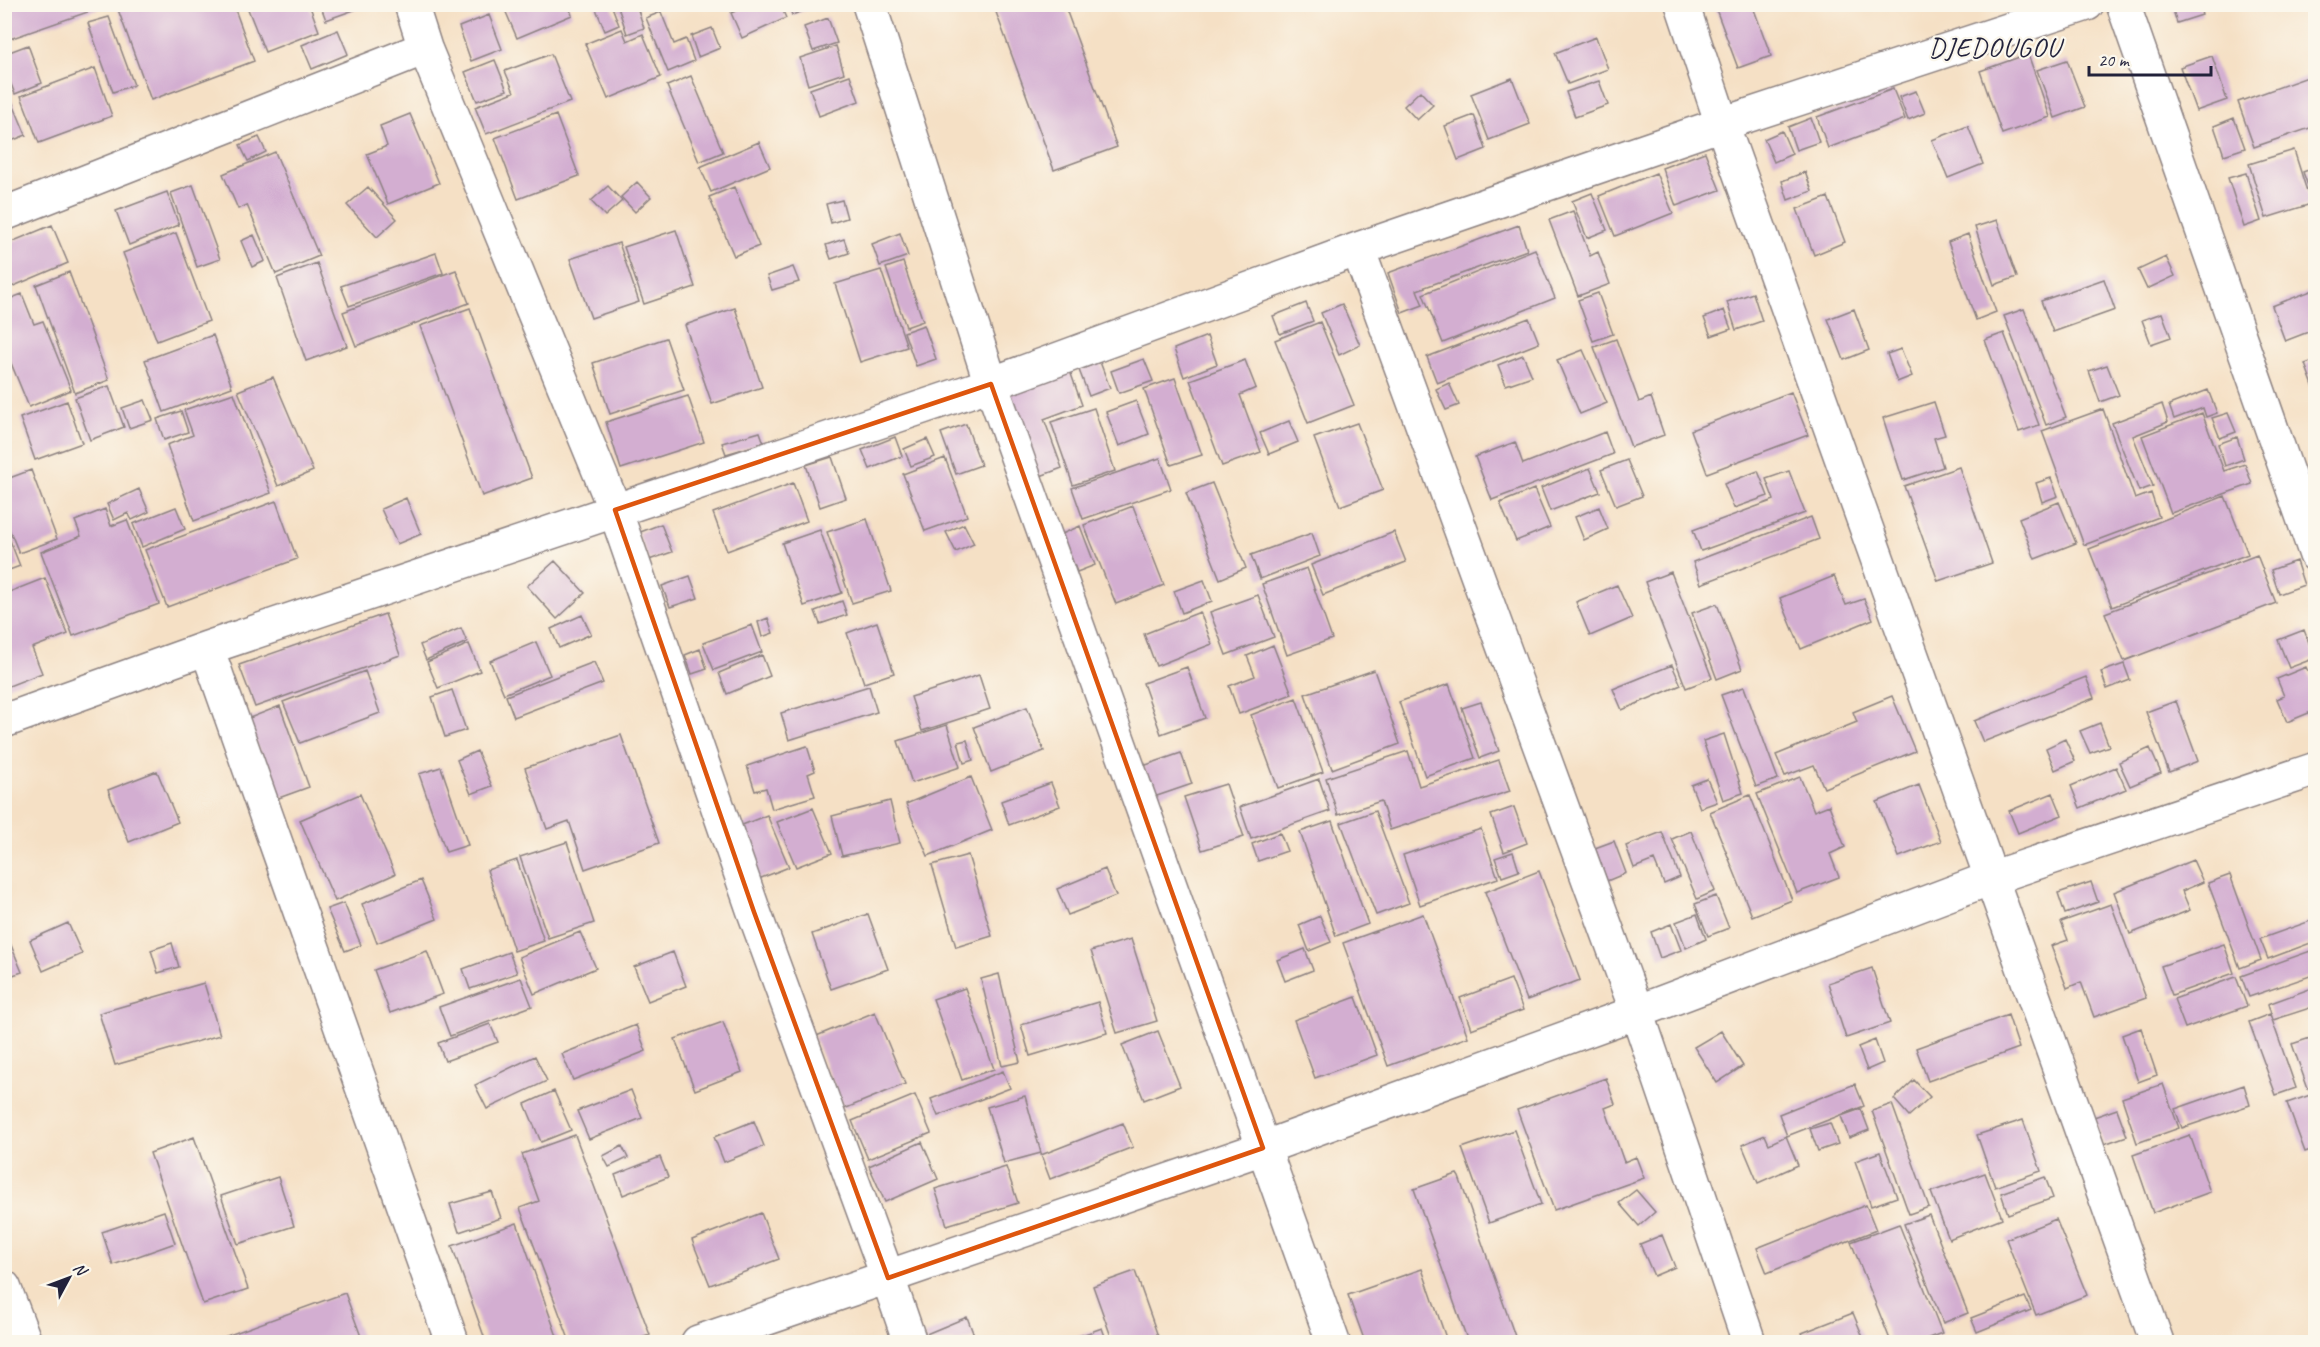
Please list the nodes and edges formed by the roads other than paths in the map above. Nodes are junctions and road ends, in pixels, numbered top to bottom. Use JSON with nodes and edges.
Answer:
{"nodes":[{"id":1,"x":411,"y":4,"type":"edge"},
{"id":2,"x":869,"y":4,"type":"edge"},
{"id":3,"x":1682,"y":4,"type":"edge"},
{"id":4,"x":2087,"y":4,"type":"edge"},
{"id":5,"x":2123,"y":4,"type":"edge"},
{"id":6,"x":425,"y":48,"type":"junction"},
{"id":7,"x":1722,"y":124,"type":"junction"},
{"id":8,"x":4,"y":214,"type":"edge"},
{"id":9,"x":1358,"y":249,"type":"junction"},
{"id":10,"x":991,"y":384,"type":"junction"},
{"id":11,"x":615,"y":510,"type":"junction"},
{"id":12,"x":2316,"y":555,"type":"edge"},
{"id":13,"x":207,"y":648,"type":"junction"},
{"id":14,"x":4,"y":721,"type":"edge"},
{"id":15,"x":2316,"y":769,"type":"edge"},
{"id":16,"x":1991,"y":878,"type":"junction"},
{"id":17,"x":1636,"y":1012,"type":"junction"},
{"id":18,"x":1263,"y":1148,"type":"junction"},
{"id":19,"x":888,"y":1278,"type":"junction"},
{"id":20,"x":4,"y":1287,"type":"edge"},
{"id":21,"x":25,"y":1342,"type":"edge"},
{"id":22,"x":452,"y":1342,"type":"edge"},
{"id":23,"x":698,"y":1342,"type":"edge"},
{"id":24,"x":910,"y":1342,"type":"edge"},
{"id":25,"x":1333,"y":1342,"type":"edge"},
{"id":26,"x":1749,"y":1342,"type":"edge"},
{"id":27,"x":2157,"y":1342,"type":"edge"}],
"edges":[{"from":1,"to":6,"type":"street"},
{"from":2,"to":10,"type":"street"},
{"from":3,"to":7,"type":"street"},
{"from":4,"to":7,"type":"street"},
{"from":5,"to":12,"type":"street"},
{"from":6,"to":8,"type":"street"},
{"from":6,"to":11,"type":"street"},
{"from":7,"to":9,"type":"street"},
{"from":7,"to":16,"type":"street"},
{"from":9,"to":10,"type":"street"},
{"from":9,"to":17,"type":"street"},
{"from":10,"to":11,"type":"street"},
{"from":10,"to":18,"type":"street"},
{"from":11,"to":13,"type":"street"},
{"from":11,"to":19,"type":"street"},
{"from":13,"to":14,"type":"street"},
{"from":13,"to":22,"type":"street"},
{"from":15,"to":16,"type":"street"},
{"from":16,"to":17,"type":"street"},
{"from":16,"to":27,"type":"street"},
{"from":17,"to":18,"type":"street"},
{"from":17,"to":26,"type":"street"},
{"from":18,"to":19,"type":"street"},
{"from":18,"to":25,"type":"street"},
{"from":19,"to":23,"type":"street"},
{"from":19,"to":24,"type":"street"},
{"from":20,"to":21,"type":"street"}]}
